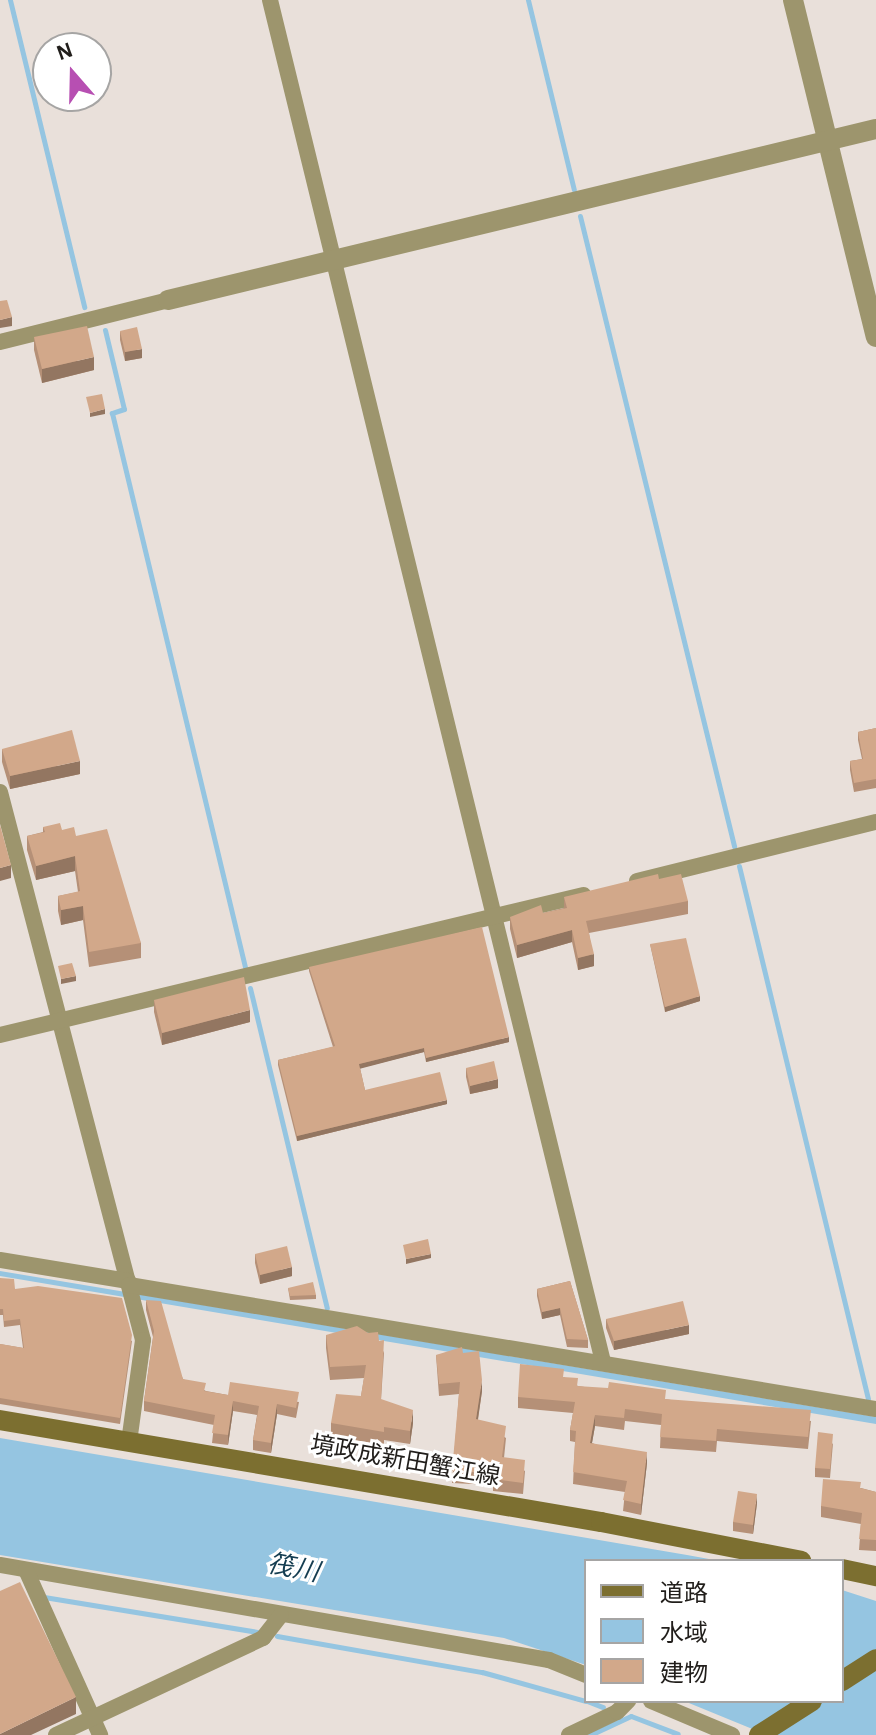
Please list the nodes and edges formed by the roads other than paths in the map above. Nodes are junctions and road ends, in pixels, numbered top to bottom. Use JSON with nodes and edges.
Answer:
{"nodes":[{"id":1,"x":270,"y":0,"type":"edge"},
{"id":2,"x":793,"y":0,"type":"edge"},
{"id":3,"x":876,"y":129,"type":"edge"},
{"id":4,"x":827,"y":141,"type":"junction"},
{"id":5,"x":334,"y":260,"type":"junction"},
{"id":6,"x":168,"y":300,"type":"joint"},
{"id":7,"x":876,"y":337,"type":"edge"},
{"id":8,"x":0,"y":342,"type":"edge"},
{"id":9,"x":0,"y":792,"type":"edge"},
{"id":10,"x":876,"y":822,"type":"edge"},
{"id":11,"x":495,"y":917,"type":"junction"},
{"id":12,"x":60,"y":1020,"type":"junction"},
{"id":13,"x":0,"y":1035,"type":"edge"},
{"id":14,"x":0,"y":1260,"type":"edge"},
{"id":15,"x":130,"y":1289,"type":"junction"},
{"id":16,"x":603,"y":1362,"type":"junction"},
{"id":17,"x":876,"y":1409,"type":"edge"},
{"id":18,"x":0,"y":1420,"type":"edge"},
{"id":19,"x":129,"y":1442,"type":"junction"},
{"id":20,"x":790,"y":1559,"type":"edge"},
{"id":21,"x":0,"y":1565,"type":"edge"},
{"id":22,"x":844,"y":1569,"type":"edge"},
{"id":23,"x":26,"y":1570,"type":"junction"},
{"id":24,"x":876,"y":1576,"type":"edge"},
{"id":25,"x":281,"y":1615,"type":"junction"},
{"id":26,"x":876,"y":1659,"type":"edge"},
{"id":27,"x":584,"y":1674,"type":"edge"},
{"id":28,"x":844,"y":1680,"type":"edge"},
{"id":29,"x":626,"y":1703,"type":"edge"},
{"id":30,"x":656,"y":1703,"type":"edge"},
{"id":31,"x":809,"y":1703,"type":"edge"},
{"id":32,"x":92,"y":1718,"type":"junction"},
{"id":33,"x":56,"y":1735,"type":"edge"},
{"id":34,"x":100,"y":1735,"type":"edge"},
{"id":35,"x":569,"y":1735,"type":"edge"},
{"id":36,"x":732,"y":1735,"type":"edge"},
{"id":37,"x":759,"y":1735,"type":"edge"}],
"edges":[{"from":1,"to":5,"type":"street"},
{"from":2,"to":4,"type":"street"},
{"from":3,"to":4,"type":"street"},
{"from":4,"to":5,"type":"street"},
{"from":4,"to":7,"type":"street"},
{"from":5,"to":6,"type":"street"},
{"from":5,"to":11,"type":"street"},
{"from":6,"to":8,"type":"street"},
{"from":9,"to":12,"type":"street"},
{"from":10,"to":11,"type":"street"},
{"from":11,"to":12,"type":"street"},
{"from":11,"to":16,"type":"street"},
{"from":12,"to":13,"type":"street"},
{"from":12,"to":15,"type":"street"},
{"from":14,"to":15,"type":"street"},
{"from":15,"to":16,"type":"street"},
{"from":15,"to":19,"type":"street"},
{"from":16,"to":17,"type":"street"},
{"from":18,"to":19,"type":"main road","name":"境政成新田蟹江線"},
{"from":19,"to":20,"type":"main road","name":"境政成新田蟹江線"},
{"from":21,"to":23,"type":"street"},
{"from":22,"to":24,"type":"main road"},
{"from":23,"to":25,"type":"street"},
{"from":23,"to":32,"type":"street"},
{"from":25,"to":27,"type":"street"},
{"from":25,"to":32,"type":"street"},
{"from":26,"to":28,"type":"main road"},
{"from":29,"to":35,"type":"street"},
{"from":30,"to":36,"type":"street"},
{"from":31,"to":37,"type":"main road"},
{"from":32,"to":33,"type":"street"},
{"from":32,"to":34,"type":"street"}]}
